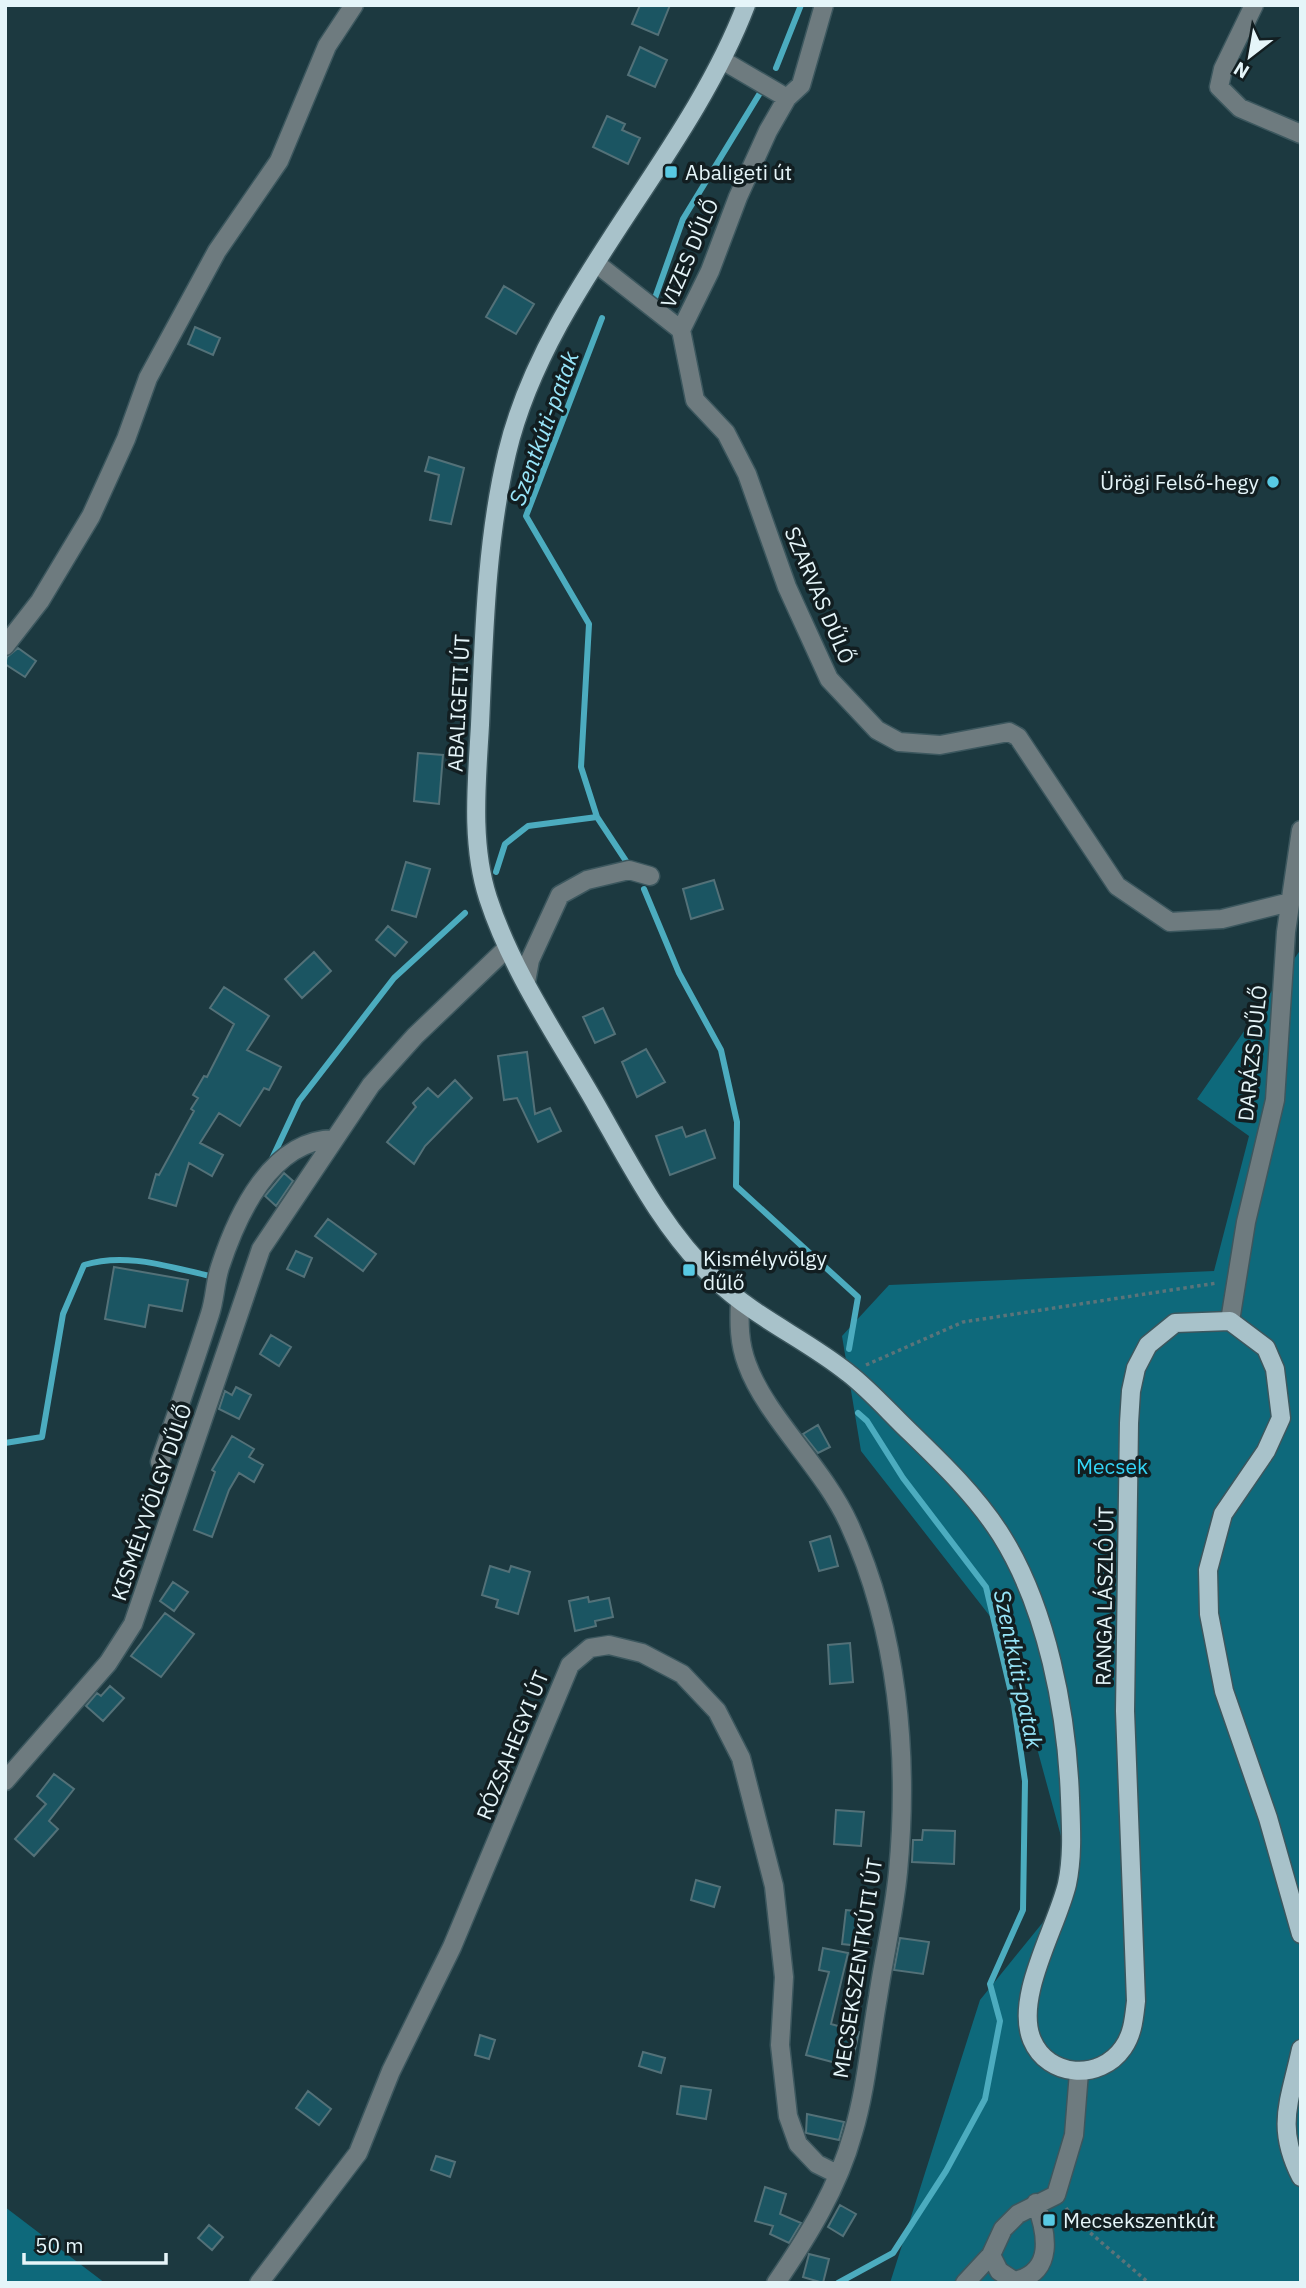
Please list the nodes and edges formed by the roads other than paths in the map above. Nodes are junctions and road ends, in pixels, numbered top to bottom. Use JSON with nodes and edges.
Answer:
{"nodes":[{"id":1,"x":354,"y":5,"type":"edge"},
{"id":2,"x":746,"y":5,"type":"edge"},
{"id":3,"x":824,"y":5,"type":"edge"},
{"id":4,"x":1254,"y":5,"type":"edge"},
{"id":5,"x":722,"y":60,"type":"junction"},
{"id":6,"x":787,"y":97,"type":"junction"},
{"id":7,"x":1301,"y":134,"type":"edge"},
{"id":8,"x":597,"y":264,"type":"junction"},
{"id":9,"x":681,"y":330,"type":"junction"},
{"id":10,"x":5,"y":646,"type":"edge"},
{"id":11,"x":1301,"y":830,"type":"edge"},
{"id":12,"x":650,"y":876,"type":"dead end"},
{"id":13,"x":1290,"y":902,"type":"junction"},
{"id":14,"x":507,"y":948,"type":"junction"},
{"id":15,"x":526,"y":982,"type":"junction"},
{"id":16,"x":334,"y":1139,"type":"junction"},
{"id":17,"x":740,"y":1301,"type":"junction"},
{"id":18,"x":1230,"y":1321,"type":"junction"},
{"id":19,"x":160,"y":1462,"type":"dead end"},
{"id":20,"x":5,"y":1780,"type":"edge"},
{"id":21,"x":1301,"y":1934,"type":"edge"},
{"id":22,"x":1301,"y":2049,"type":"edge"},
{"id":23,"x":1079,"y":2072,"type":"junction"},
{"id":24,"x":838,"y":2174,"type":"junction"},
{"id":25,"x":1301,"y":2177,"type":"edge"},
{"id":26,"x":1037,"y":2203,"type":"junction"},
{"id":27,"x":991,"y":2255,"type":"junction"},
{"id":28,"x":259,"y":2283,"type":"edge"},
{"id":29,"x":776,"y":2283,"type":"edge"},
{"id":30,"x":965,"y":2283,"type":"edge"}],
"edges":[{"from":1,"to":10,"type":"street"},
{"from":2,"to":5,"type":"main road","name":"ABALIGETI ÚT"},
{"from":3,"to":6,"type":"street","name":"VIZES DŰLŐ"},
{"from":4,"to":7,"type":"street"},
{"from":5,"to":6,"type":"street"},
{"from":5,"to":8,"type":"main road","name":"ABALIGETI ÚT"},
{"from":6,"to":9,"type":"street","name":"VIZES DŰLŐ"},
{"from":8,"to":9,"type":"street"},
{"from":8,"to":14,"type":"main road","name":"ABALIGETI ÚT"},
{"from":9,"to":13,"type":"street","name":"SZARVAS DŰLŐ"},
{"from":11,"to":13,"type":"street","name":"DARÁZS DŰLŐ"},
{"from":12,"to":15,"type":"street"},
{"from":13,"to":18,"type":"street","name":"DARÁZS DŰLŐ"},
{"from":14,"to":15,"type":"main road","name":"ABALIGETI ÚT"},
{"from":14,"to":16,"type":"street","name":"KISMÉLYVÖLGY DŰLŐ"},
{"from":15,"to":17,"type":"main road","name":"ABALIGETI ÚT"},
{"from":16,"to":19,"type":"street","name":"KISMÉLYVÖLGY DŰLŐ"},
{"from":16,"to":20,"type":"street","name":"KISMÉLYVÖLGY DŰLŐ"},
{"from":17,"to":23,"type":"main road","name":"ABALIGETI ÚT"},
{"from":17,"to":24,"type":"street","name":"MECSEKSZENTKÚTI ÚT"},
{"from":18,"to":21,"type":"main road"},
{"from":18,"to":23,"type":"main road","name":"RANGA LÁSZLÓ ÚT"},
{"from":22,"to":25,"type":"main road"},
{"from":23,"to":26,"type":"street"},
{"from":24,"to":28,"type":"street","name":"RÓZSAHEGYI ÚT"},
{"from":24,"to":29,"type":"street","name":"MECSEKSZENTKÚTI ÚT"},
{"from":26,"to":27,"type":"street"},
{"from":26,"to":27,"type":"street"},
{"from":27,"to":30,"type":"street"}]}
